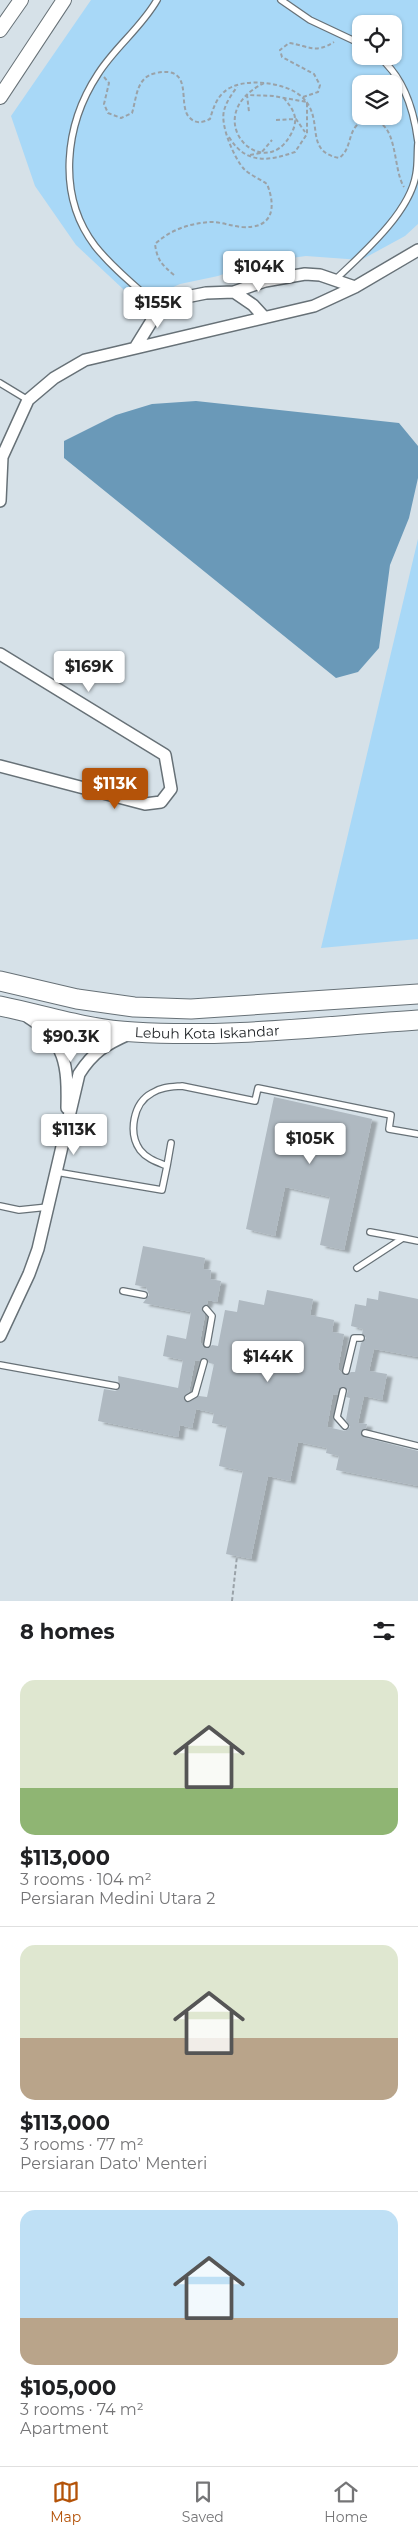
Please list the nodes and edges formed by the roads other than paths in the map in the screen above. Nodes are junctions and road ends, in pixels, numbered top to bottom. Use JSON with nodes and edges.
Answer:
{"nodes":[{"id":1,"x":21,"y":0,"type":"edge"},
{"id":2,"x":64,"y":0,"type":"edge"},
{"id":3,"x":157,"y":0,"type":"edge"},
{"id":4,"x":282,"y":0,"type":"edge"},
{"id":5,"x":0,"y":30,"type":"edge"},
{"id":6,"x":352,"y":39,"type":"edge"},
{"id":7,"x":387,"y":65,"type":"edge"},
{"id":8,"x":0,"y":97,"type":"edge"},
{"id":9,"x":418,"y":143,"type":"edge"},
{"id":10,"x":418,"y":250,"type":"edge"},
{"id":11,"x":335,"y":280,"type":"junction"},
{"id":12,"x":355,"y":287,"type":"junction"},
{"id":13,"x":234,"y":292,"type":"junction"},
{"id":14,"x":161,"y":310,"type":"junction"},
{"id":15,"x":264,"y":317,"type":"junction"},
{"id":16,"x":135,"y":348,"type":"junction"},
{"id":17,"x":0,"y":383,"type":"edge"},
{"id":18,"x":28,"y":400,"type":"junction"},
{"id":19,"x":1,"y":456,"type":"edge"},
{"id":20,"x":0,"y":501,"type":"edge"},
{"id":21,"x":0,"y":654,"type":"edge"},
{"id":22,"x":0,"y":766,"type":"edge"},
{"id":23,"x":0,"y":981,"type":"edge"},
{"id":24,"x":418,"y":994,"type":"edge"},
{"id":25,"x":8,"y":1007,"type":"edge"},
{"id":26,"x":418,"y":1020,"type":"edge"},
{"id":27,"x":132,"y":1032,"type":"junction"},
{"id":28,"x":66,"y":1134,"type":"junction"},
{"id":29,"x":418,"y":1134,"type":"edge"},
{"id":30,"x":171,"y":1144,"type":"dead end"},
{"id":31,"x":166,"y":1166,"type":"junction"},
{"id":32,"x":56,"y":1172,"type":"junction"},
{"id":33,"x":0,"y":1206,"type":"edge"},
{"id":34,"x":48,"y":1207,"type":"junction"},
{"id":35,"x":370,"y":1232,"type":"dead end"},
{"id":36,"x":403,"y":1238,"type":"junction"},
{"id":37,"x":418,"y":1241,"type":"edge"},
{"id":38,"x":357,"y":1268,"type":"dead end"},
{"id":39,"x":123,"y":1290,"type":"dead end"},
{"id":40,"x":144,"y":1295,"type":"dead end"},
{"id":41,"x":206,"y":1309,"type":"dead end"},
{"id":42,"x":0,"y":1336,"type":"edge"},
{"id":43,"x":362,"y":1338,"type":"dead end"},
{"id":44,"x":207,"y":1344,"type":"dead end"},
{"id":45,"x":204,"y":1362,"type":"dead end"},
{"id":46,"x":0,"y":1365,"type":"edge"},
{"id":47,"x":346,"y":1371,"type":"dead end"},
{"id":48,"x":116,"y":1386,"type":"dead end"},
{"id":49,"x":343,"y":1391,"type":"dead end"},
{"id":50,"x":188,"y":1398,"type":"dead end"},
{"id":51,"x":344,"y":1426,"type":"dead end"},
{"id":52,"x":365,"y":1433,"type":"dead end"},
{"id":53,"x":418,"y":1446,"type":"edge"}],
"edges":[{"from":1,"to":5,"type":"street"},
{"from":2,"to":8,"type":"street"},
{"from":3,"to":14,"type":"lane"},
{"from":4,"to":6,"type":"lane"},
{"from":7,"to":9,"type":"lane"},
{"from":9,"to":11,"type":"lane"},
{"from":10,"to":12,"type":"street"},
{"from":11,"to":12,"type":"street"},
{"from":11,"to":13,"type":"street"},
{"from":12,"to":15,"type":"street"},
{"from":13,"to":14,"type":"street"},
{"from":13,"to":15,"type":"street"},
{"from":14,"to":16,"type":"street"},
{"from":15,"to":16,"type":"street"},
{"from":16,"to":18,"type":"street"},
{"from":17,"to":18,"type":"lane"},
{"from":18,"to":19,"type":"street"},
{"from":19,"to":20,"type":"street"},
{"from":21,"to":22,"type":"street"},
{"from":23,"to":24,"type":"highway","name":"Lebuh Kota Iskandar"},
{"from":25,"to":27,"type":"highway","name":"Lebuh Kota Iskandar"},
{"from":25,"to":28,"type":"street"},
{"from":26,"to":27,"type":"highway","name":"Lebuh Kota Iskandar"},
{"from":27,"to":28,"type":"street"},
{"from":28,"to":32,"type":"street"},
{"from":29,"to":31,"type":"lane"},
{"from":30,"to":31,"type":"lane"},
{"from":31,"to":32,"type":"lane"},
{"from":32,"to":34,"type":"street"},
{"from":33,"to":34,"type":"lane"},
{"from":34,"to":42,"type":"street"},
{"from":35,"to":36,"type":"lane"},
{"from":36,"to":37,"type":"lane"},
{"from":36,"to":38,"type":"lane"},
{"from":39,"to":40,"type":"lane"},
{"from":41,"to":44,"type":"lane"},
{"from":43,"to":47,"type":"lane"},
{"from":45,"to":50,"type":"lane"},
{"from":46,"to":48,"type":"lane"},
{"from":49,"to":51,"type":"lane"},
{"from":52,"to":53,"type":"lane"}]}
